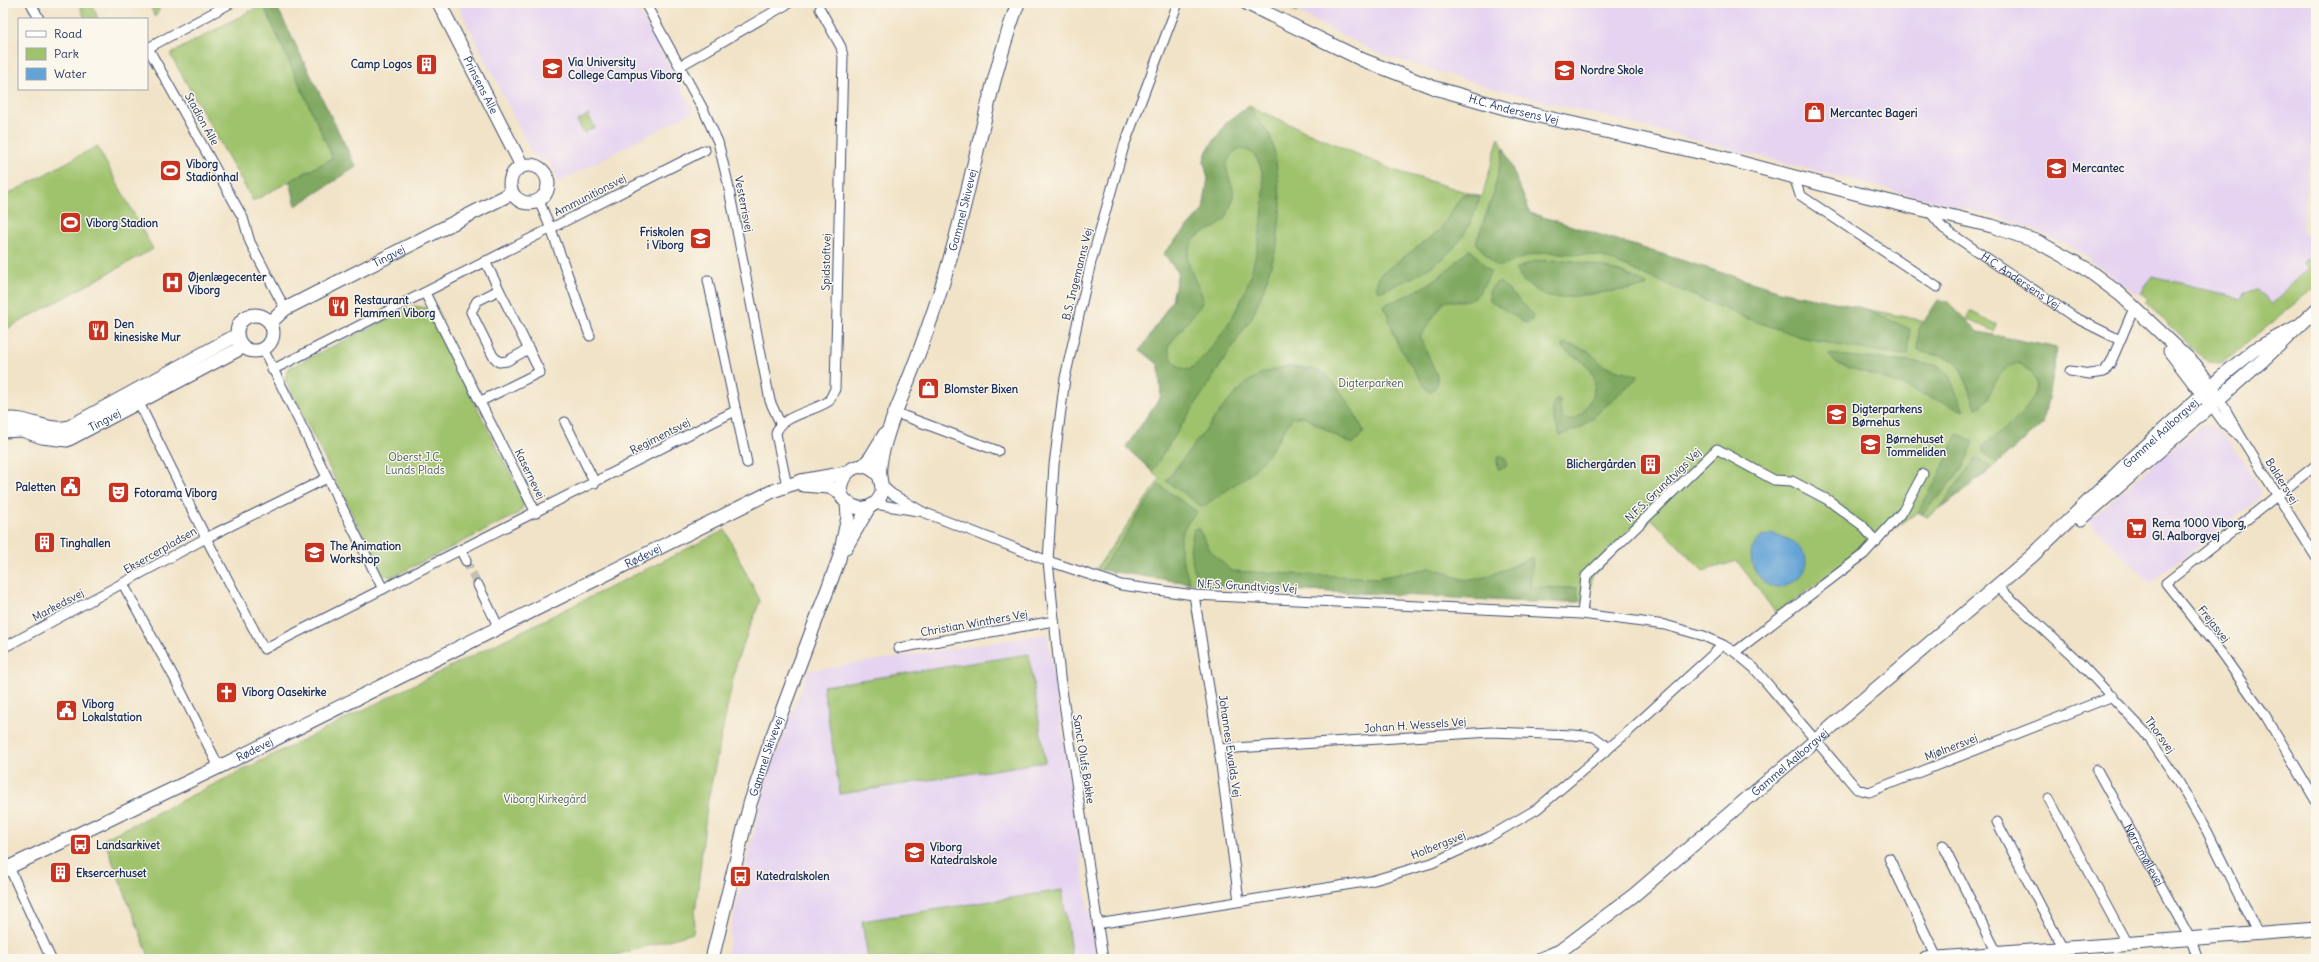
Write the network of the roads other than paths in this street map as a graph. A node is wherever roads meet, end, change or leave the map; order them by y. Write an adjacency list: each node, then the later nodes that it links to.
1 (31, 3): 10 (street)
2 (231, 3): 25 (street, Stadion Alle)
3 (440, 3): 13 (street, Prinsens Alle)
4 (645, 3): 11 (street, Vesterrisvej)
5 (789, 3): 11 (street)
6 (1018, 3): 42 (street, Gammel Skivevej)
7 (1178, 3): 70 (street, B.S. Ingemanns Vej)
8 (1246, 3): 14 (street, H.C. Andersens Vej)
9 (820, 8): 45 (street, Spidstoftvej)
10 (38, 18)
11 (680, 66): 45 (street, Vesterrisvej)
12 (705, 150): 18 (street, Ammunitionsvej)
13 (522, 166): 15 (street); 16 (street)
14 (1794, 177): 17 (street, H.C. Andersens Vej); 21 (street)
15 (512, 193): 16 (street); 25 (street, Tingvej)
16 (539, 202): 18 (street)
17 (1929, 211): 24 (street, H.C. Andersens Vej); 31 (street, H.C. Andersens Vej)
18 (551, 229): 19 (street, Ammunitionsvej); 30 (street)
19 (485, 261): 22 (street); 23 (street, Ammunitionsvej)
20 (708, 280): 41 (street)
21 (1937, 287)
22 (499, 290): 34 (street); 34 (street)
23 (425, 292): 35 (street, Ammunitionsvej); 39 (street, Kasernevej)
24 (2134, 308): 31 (street); 37 (street, H.C. Andersens Vej)
25 (285, 309): 27 (street, Tingvej)
26 (2316, 310): 28 (street, Gammel Aalborgvej)
27 (270, 323): 29 (street); 33 (street)
28 (2300, 324): 37 (street, Gammel Aalborgvej); 40 (street, Gammel Aalborgvej)
29 (237, 335): 32 (street); 38 (street, Tingvej)
30 (590, 336)
31 (2120, 340): 36 (street)
32 (243, 347): 33 (street); 38 (street, Tingvej)
33 (263, 349): 35 (street)
34 (529, 349): 39 (street)
35 (272, 370): 54 (street)
36 (2070, 371)
37 (2207, 389): 40 (street, H.C. Andersens Vej); 66 (street, Gammel Aalborgvej)
38 (136, 397): 43 (street, Tingvej); 47 (street, Tingvej); 63 (street, Eksercerpladsen)
39 (481, 401): 62 (street, Kasernevej)
40 (2215, 401): 58 (street, Baldersvej); 66 (street, Gammel Aalborgvej)
41 (735, 412): 49 (street); 56 (street, Regimentsvej)
42 (896, 413): 46 (street, Gammel Skivevej); 48 (street)
43 (3, 420)
44 (565, 422): 56 (street)
45 (780, 423): 57 (street)
46 (889, 430): 51 (street, Gammel Skivevej); 55 (street, Gammel Skivevej)
47 (3, 431)
48 (998, 451)
49 (747, 463)
50 (2316, 465): 58 (street)
51 (862, 467): 52 (street); 55 (street)
52 (846, 473): 57 (street, Rødevej); 59 (street)
53 (1923, 474): 64 (street)
54 (327, 478): 63 (street); 74 (street)
55 (881, 481): 60 (street); 61 (street, N.F.S. Grundtvigs Vej)
56 (595, 482): 62 (street, Regimentsvej)
57 (787, 486): 59 (street, Rødevej); 78 (street, Rødevej)
58 (2277, 496): 67 (street, Baldersvej); 90 (street, Frejasvej)
59 (844, 497): 60 (street); 68 (street, Gammel Skivevej)
60 (872, 505): 61 (street, N.F.S. Grundtvigs Vej); 68 (street, Gammel Skivevej)
61 (923, 512): 70 (street, N.F.S. Grundtvigs Vej)
62 (536, 513): 65 (street, Kasernevej)
63 (206, 538): 71 (street, Eksercerpladsen); 74 (street, Kasernevej)
64 (1876, 542): 76 (street, N.F.S. Grundtvigs Vej); 82 (street)
65 (461, 551): 69 (street); 74 (street, Kasernevej)
66 (2032, 556): 73 (street, Gammel Aalborgvej)
67 (2316, 558)
68 (839, 559): 106 (street, Gammel Skivevej)
69 (466, 561)
70 (1048, 561): 75 (street, N.F.S. Grundtvigs Vej); 77 (street, Sanct Olufs Bakke)
71 (123, 584): 80 (street, Markedsvej); 87 (street, Eksercerpladsen)
72 (478, 585): 78 (street)
73 (1997, 586): 83 (street, Thorsvej); 84 (street, Gammel Aalborgvej)
74 (383, 589)
75 (1194, 596): 76 (street, N.F.S. Grundtvigs Vej); 86 (street, Johannes Ewalds Vej)
76 (1582, 614): 79 (street, N.F.S. Grundtvigs Vej)
77 (1054, 621): 81 (street, Christian Winthers Vej); 96 (street, Sanct Olufs Bakke)
78 (499, 628): 87 (street, Rødevej)
79 (1724, 645): 82 (street, N.F.S. Grundtvigs Vej); 85 (street, Holbergsvej)
80 (3, 648)
81 (899, 648)
82 (1736, 652): 84 (street, N.F.S. Grundtvigs Vej)
83 (2113, 696): 84 (street, Mjølnersvej); 98 (street, Thorsvej)
84 (1816, 740): 102 (street, Gammel Aalborgvej)
85 (1609, 748): 86 (street, Johan H. Wessels Vej); 95 (street, Holbergsvej)
86 (1219, 749): 95 (street, Johannes Ewalds Vej)
87 (219, 767): 94 (street, Rødevej)
88 (2097, 770): 99 (street, Nørremøllevej)
89 (2049, 799): 100 (street)
90 (2316, 801)
91 (1997, 822): 101 (street)
92 (1943, 845): 103 (street)
93 (1888, 858): 109 (street)
94 (6, 869): 105 (street, Rødevej)
95 (1239, 901): 96 (street, Holbergsvej)
96 (1097, 924): 107 (street, Sanct Olufs Bakke)
97 (2316, 929): 98 (street)
98 (2258, 934): 99 (street)
99 (2191, 940): 100 (street); 110 (street, Nørremøllevej)
100 (2127, 944): 101 (street)
101 (2063, 948): 104 (street)
102 (1562, 955): 108 (street, Gammel Aalborgvej)
103 (1998, 955): 104 (street); 109 (street)
104 (2013, 956)
105 (51, 959)
106 (712, 959)
107 (1103, 959)
108 (1541, 959)
109 (1932, 959)
110 (2198, 959)

